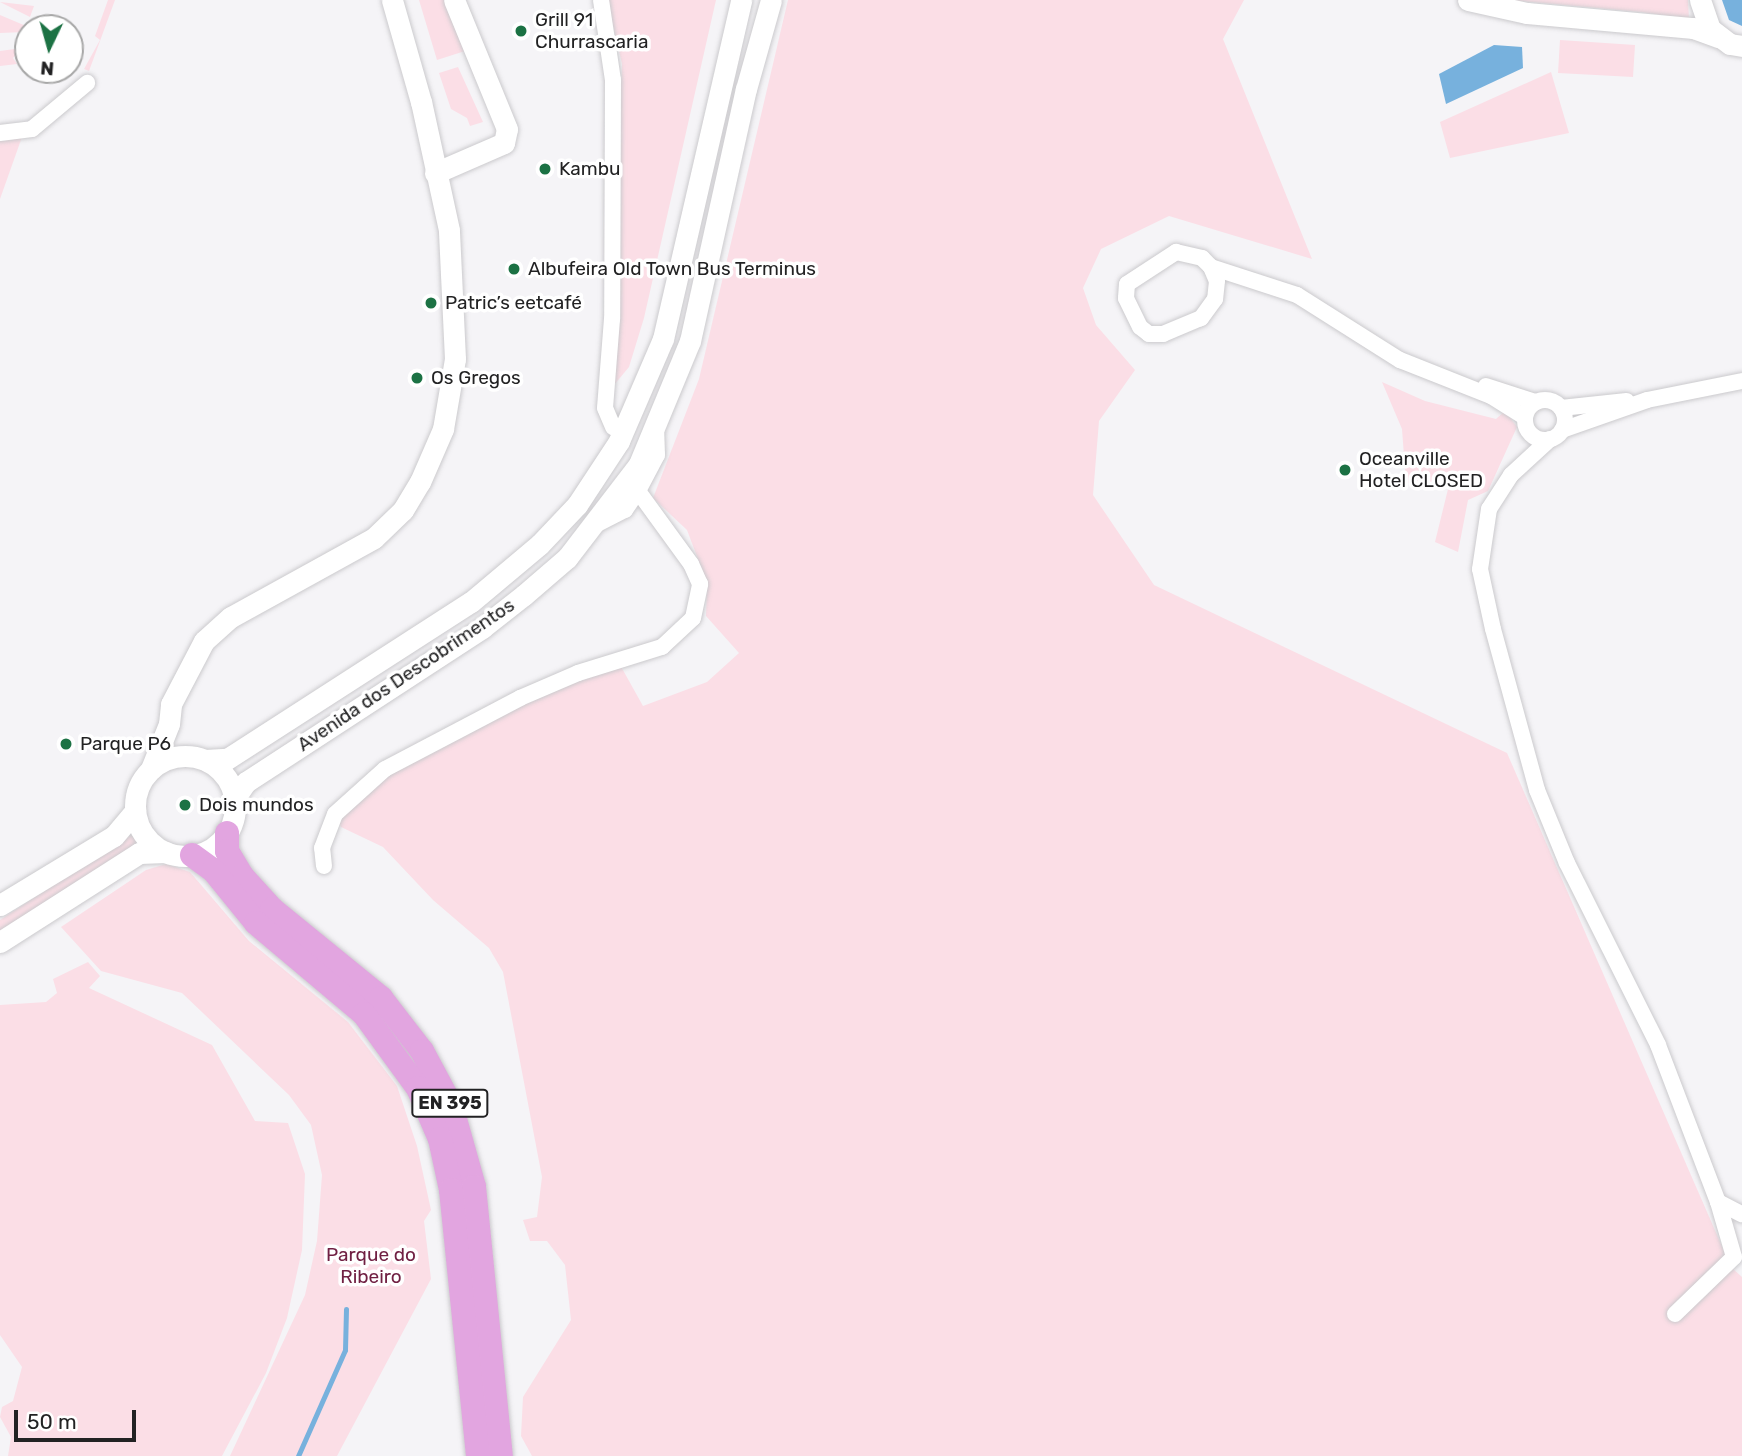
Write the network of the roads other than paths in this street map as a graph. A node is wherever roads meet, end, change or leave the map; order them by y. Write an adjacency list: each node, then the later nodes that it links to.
1 (392, 0): 12 (main road)
2 (454, 0): 12 (main road)
3 (601, 0): 22 (street)
4 (741, 0): 30 (main road, Avenida dos Descobrimentos)
5 (771, 0): 23 (main road, Avenida dos Descobrimentos)
6 (1468, 0): 8 (main road)
7 (1700, 0): 8 (main road)
8 (1730, 42): 9 (main road)
9 (1742, 65)
10 (87, 83): 11 (street)
11 (0, 133)
12 (435, 173): 28 (main road)
13 (1211, 268): 14 (street); 15 (street); 15 (street)
14 (1248, 282): 15 (street); 16 (street)
15 (1215, 299)
16 (1400, 360): 19 (street); 21 (street)
17 (1742, 381): 18 (street)
18 (1647, 400): 20 (street); 24 (street)
19 (1535, 402): 20 (street); 21 (street)
20 (1561, 408): 24 (street)
21 (1525, 421): 24 (street); 25 (street)
22 (613, 427)
23 (656, 429): 26 (street); 27 (main road, Avenida dos Descobrimentos)
24 (1556, 435): 25 (street)
25 (1511, 475): 40 (street)
26 (638, 491): 27 (street); 37 (street)
27 (593, 526): 32 (main road, Avenida dos Descobrimentos)
28 (169, 724): 29 (main road); 31 (main road)
29 (183, 756): 30 (main road); 31 (main road)
30 (205, 760): 32 (main road)
31 (150, 769): 33 (main road)
32 (234, 799): 34 (main road)
33 (135, 811): 35 (main road); 38 (main road)
34 (227, 833): 36 (main road); 45 (main road, EN 395)
35 (166, 852): 36 (main road); 39 (main road)
36 (192, 855): 44 (main road, EN 395)
37 (324, 866)
38 (0, 905)
39 (0, 942)
40 (1718, 1202): 41 (street); 42 (street)
41 (1742, 1214)
42 (1738, 1252): 43 (street)
43 (1675, 1314)
44 (478, 1456)
45 (501, 1456)

